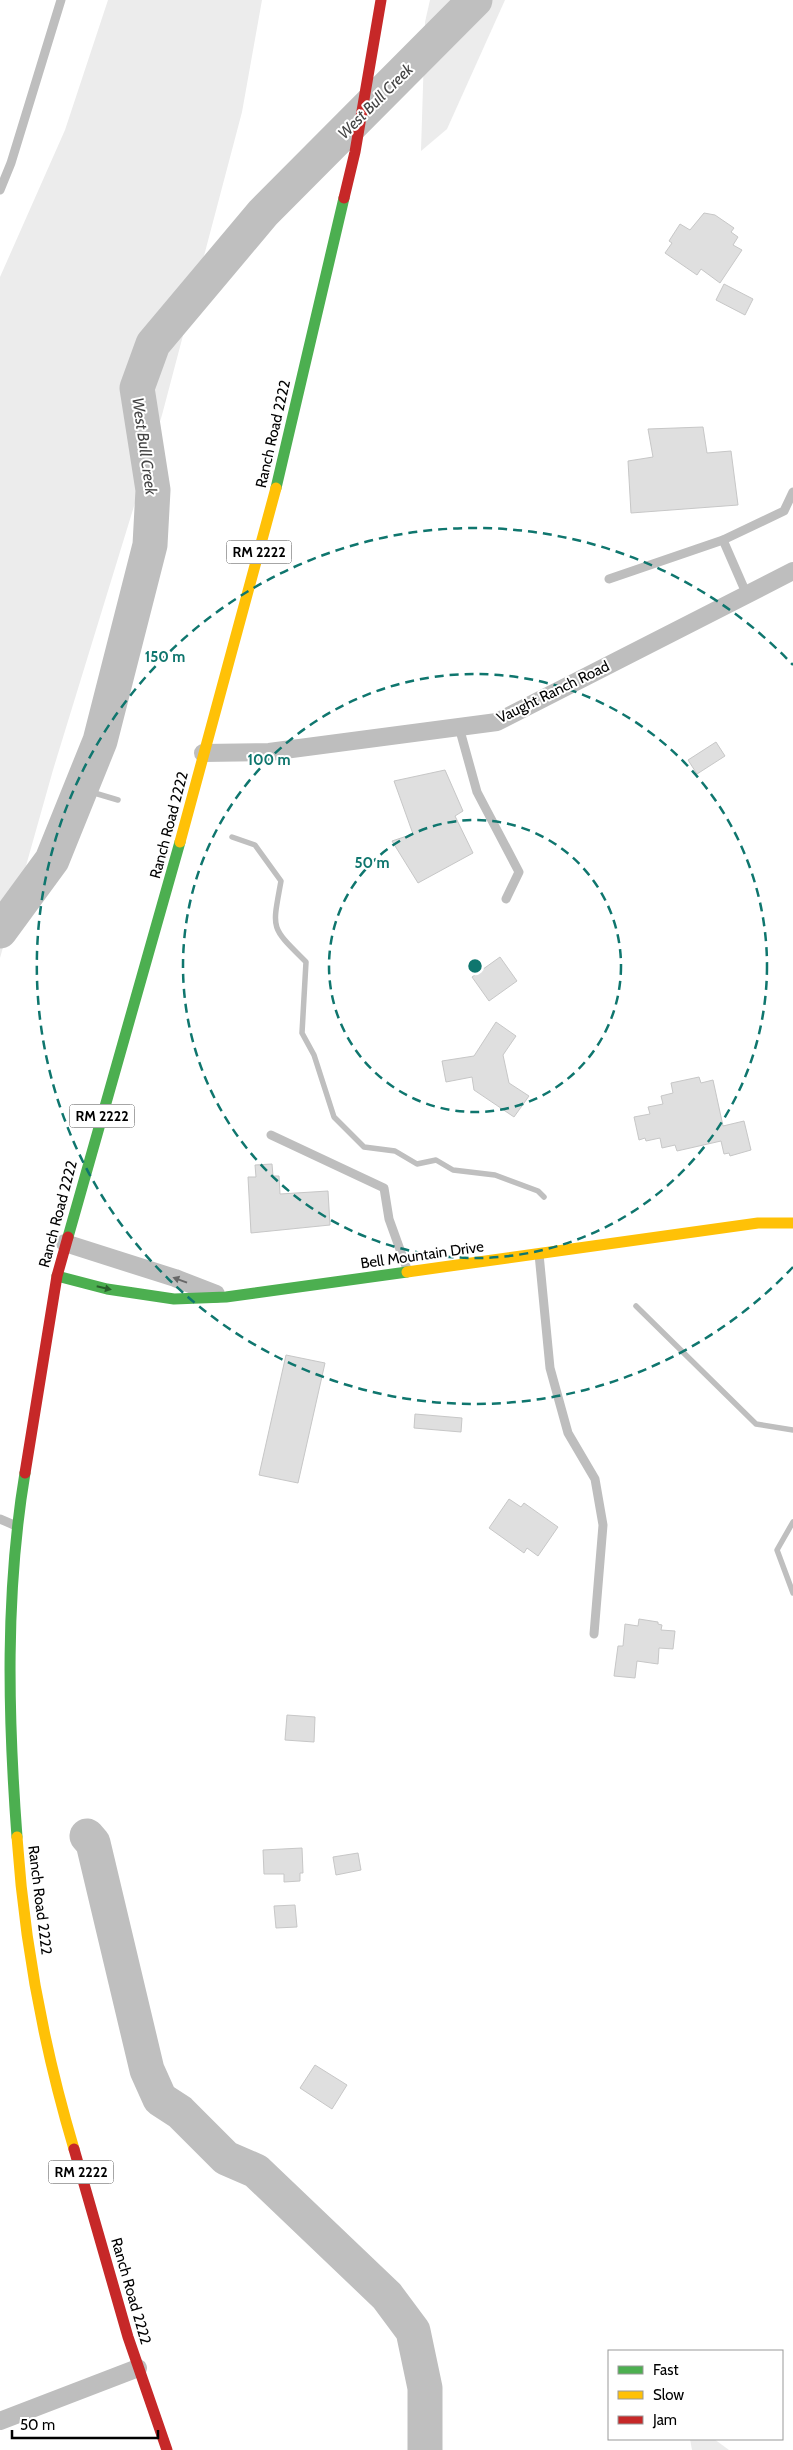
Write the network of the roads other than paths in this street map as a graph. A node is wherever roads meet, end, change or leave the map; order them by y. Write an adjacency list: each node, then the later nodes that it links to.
1 (61, 0): 3 (lane)
2 (381, 0): 10 (main road, Ranch Road 2222 / RM 2222)
3 (0, 190)
4 (793, 492): 5 (lane)
5 (723, 540): 7 (lane); 8 (lane)
6 (793, 571): 8 (street, Vaught Ranch Road)
7 (609, 580)
8 (747, 595): 9 (street, Vaught Ranch Road)
9 (458, 727): 10 (street, Vaught Ranch Road); 11 (lane)
10 (203, 753): 14 (main road, Ranch Road 2222 / RM 2222)
11 (506, 898)
12 (271, 1135): 16 (lane)
13 (793, 1223): 15 (main road, Bell Mountain Drive)
14 (65, 1243): 17 (main road, Ranch Road 2222 / RM 2222); 18 (street, one-way to 14)
15 (538, 1254): 16 (main road, Bell Mountain Drive); 21 (lane)
16 (408, 1272): 18 (main road, Bell Mountain Drive)
17 (57, 1276): 18 (main road, Bell Mountain Drive, one-way to 18); 20 (main road, Ranch Road 2222 / RM 2222)
18 (226, 1297)
19 (0, 1519): 20 (lane)
20 (16, 1526): 22 (main road, Ranch Road 2222 / RM 2222)
21 (594, 1634)
22 (138, 2368): 23 (street); 24 (main road, Ranch Road 2222 / RM 2222)
23 (0, 2421)
24 (167, 2450)

